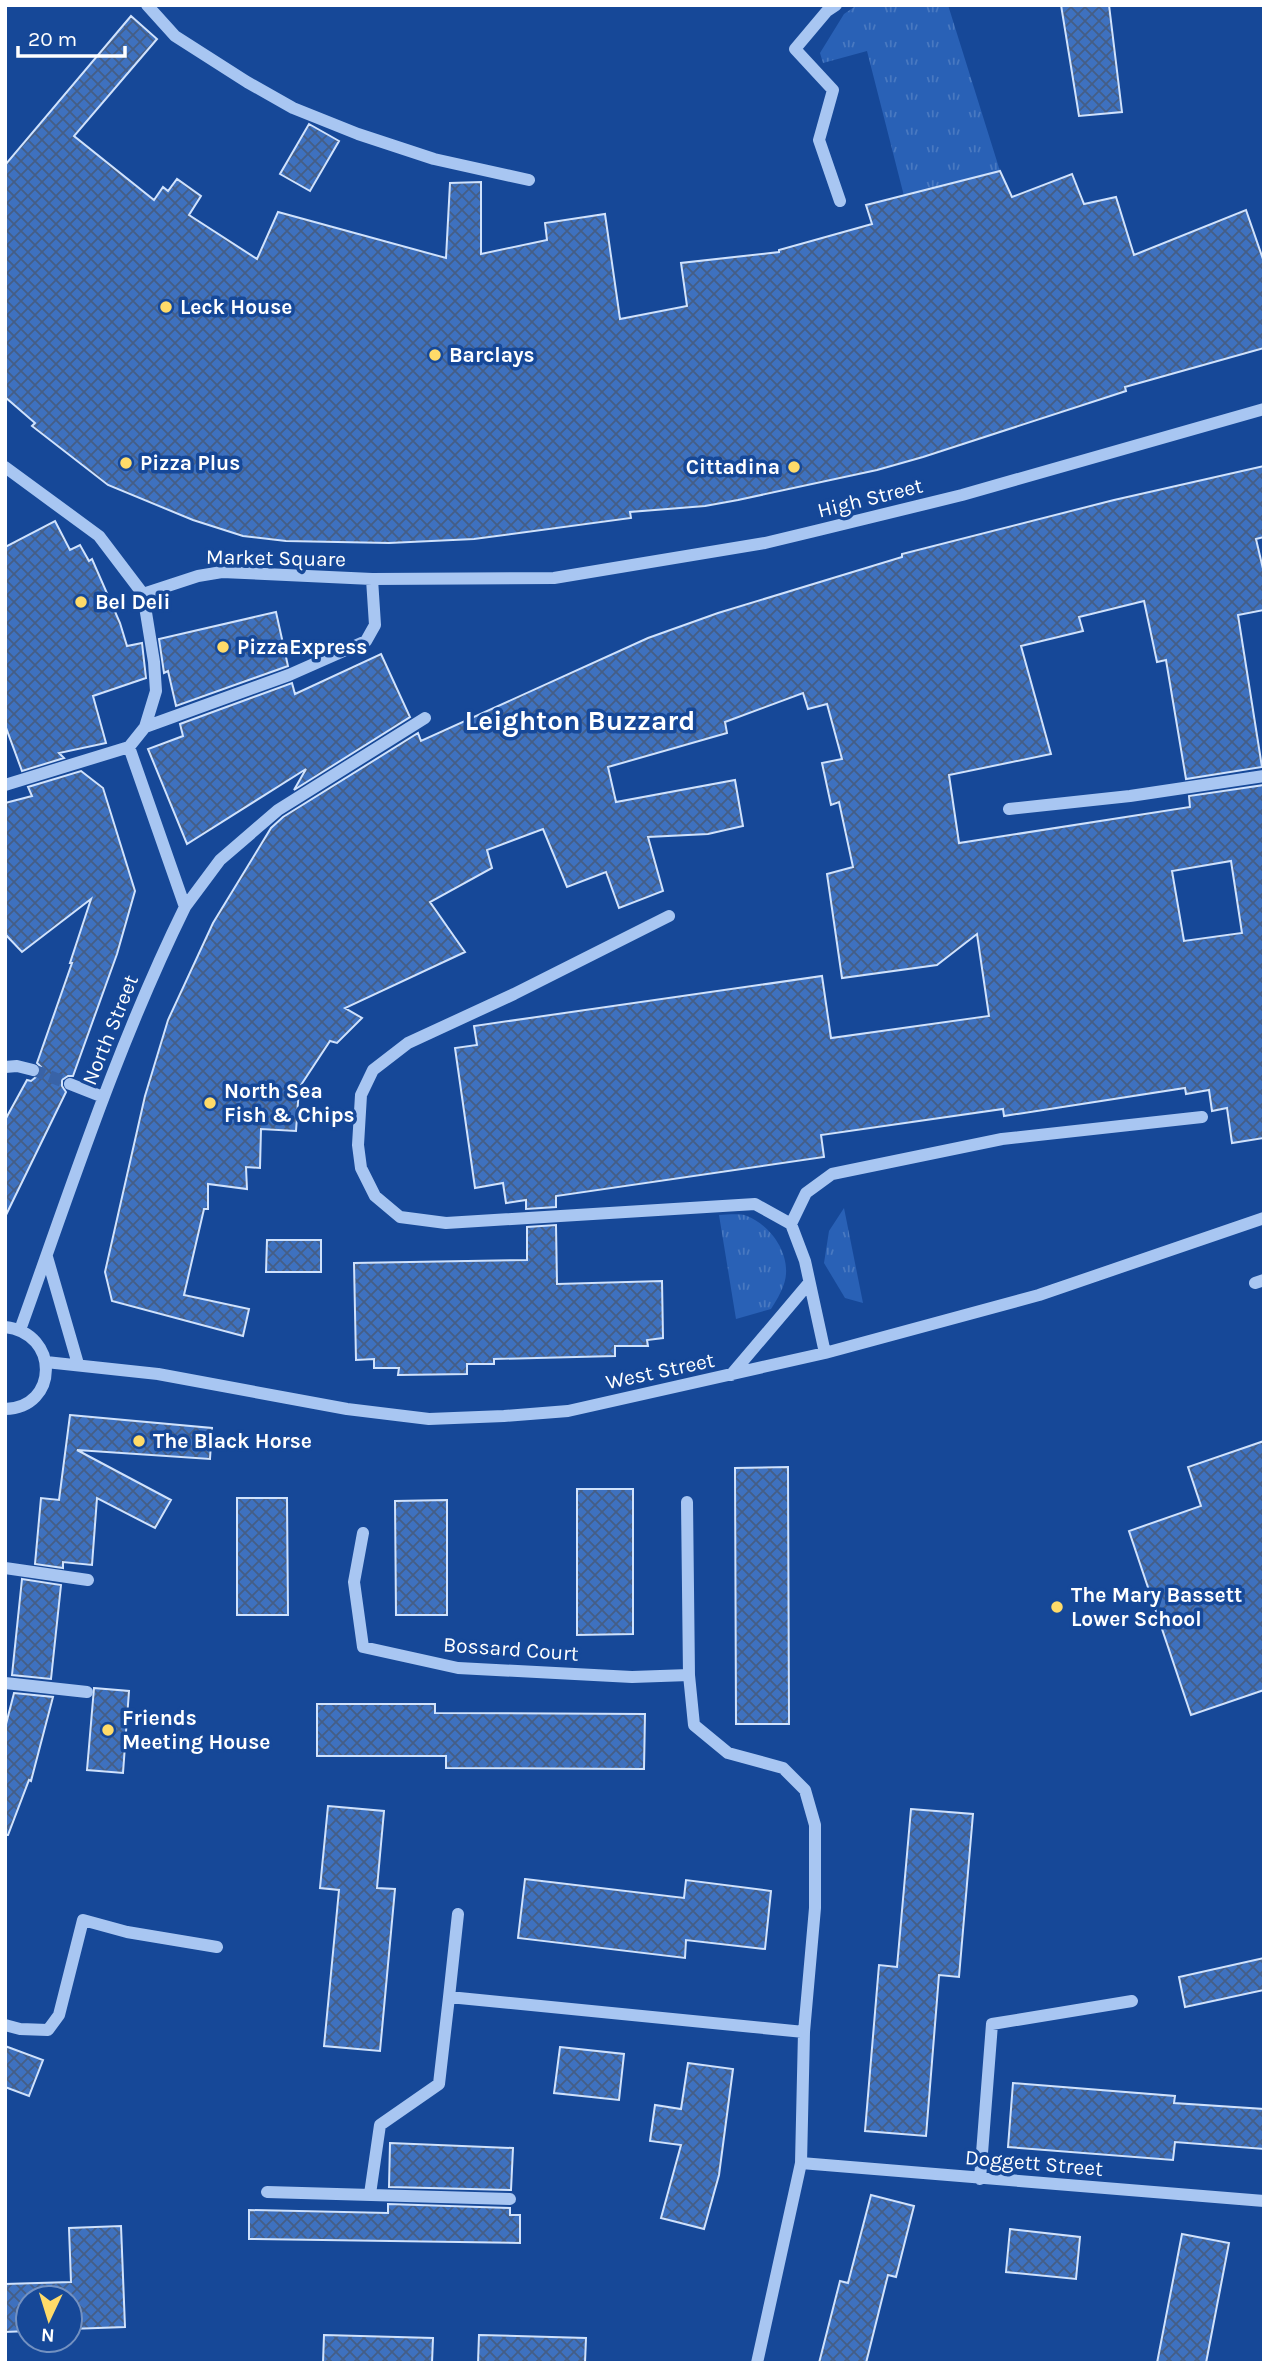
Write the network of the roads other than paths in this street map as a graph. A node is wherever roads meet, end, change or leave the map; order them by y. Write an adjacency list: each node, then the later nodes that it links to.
1 (147, 5): 3 (street)
2 (836, 5): 4 (street)
3 (529, 180)
4 (840, 201)
5 (1264, 409): 8 (street, High Street)
6 (5, 467): 9 (street)
7 (372, 579): 8 (street, Market Square); 9 (street, Market Square); 11 (street, Market Square)
8 (477, 580)
9 (143, 594): 11 (street)
10 (425, 718): 16 (street)
11 (145, 727): 12 (street)
12 (129, 747): 14 (street); 16 (street)
13 (1264, 776): 15 (street)
14 (5, 785)
15 (1009, 809)
16 (185, 907): 21 (street, North Street)
17 (669, 916): 24 (street)
18 (5, 1067): 19 (street)
19 (33, 1070)
20 (70, 1084): 21 (street)
21 (103, 1097): 25 (street, North Street)
22 (1202, 1117): 24 (street)
23 (1264, 1218): 29 (street, West Street)
24 (791, 1224): 26 (street)
25 (47, 1257): 28 (street, North Street); 31 (street)
26 (809, 1283): 29 (street); 32 (street)
27 (5, 1327): 28 (street)
28 (20, 1330): 30 (street)
29 (825, 1353): 32 (street, West Street)
30 (46, 1362): 31 (street, West Street); 33 (street)
31 (78, 1364): 32 (street, West Street)
32 (730, 1375)
33 (5, 1409)
34 (687, 1502): 38 (street)
35 (363, 1533): 38 (street, Bossard Court)
36 (5, 1568): 37 (street)
37 (88, 1580)
38 (689, 1675): 46 (street)
39 (5, 1683): 40 (street)
40 (87, 1692)
41 (458, 1914): 43 (street)
42 (217, 1947): 45 (street)
43 (449, 1997): 46 (street); 50 (street)
44 (1132, 2001): 48 (street)
45 (5, 2025)
46 (804, 2032): 47 (street)
47 (801, 2163): 48 (street, Doggett Street); 53 (street)
48 (980, 2179): 52 (street, Doggett Street)
49 (267, 2192): 50 (street)
50 (370, 2193): 51 (street)
51 (510, 2199)
52 (1264, 2201)
53 (757, 2363)

